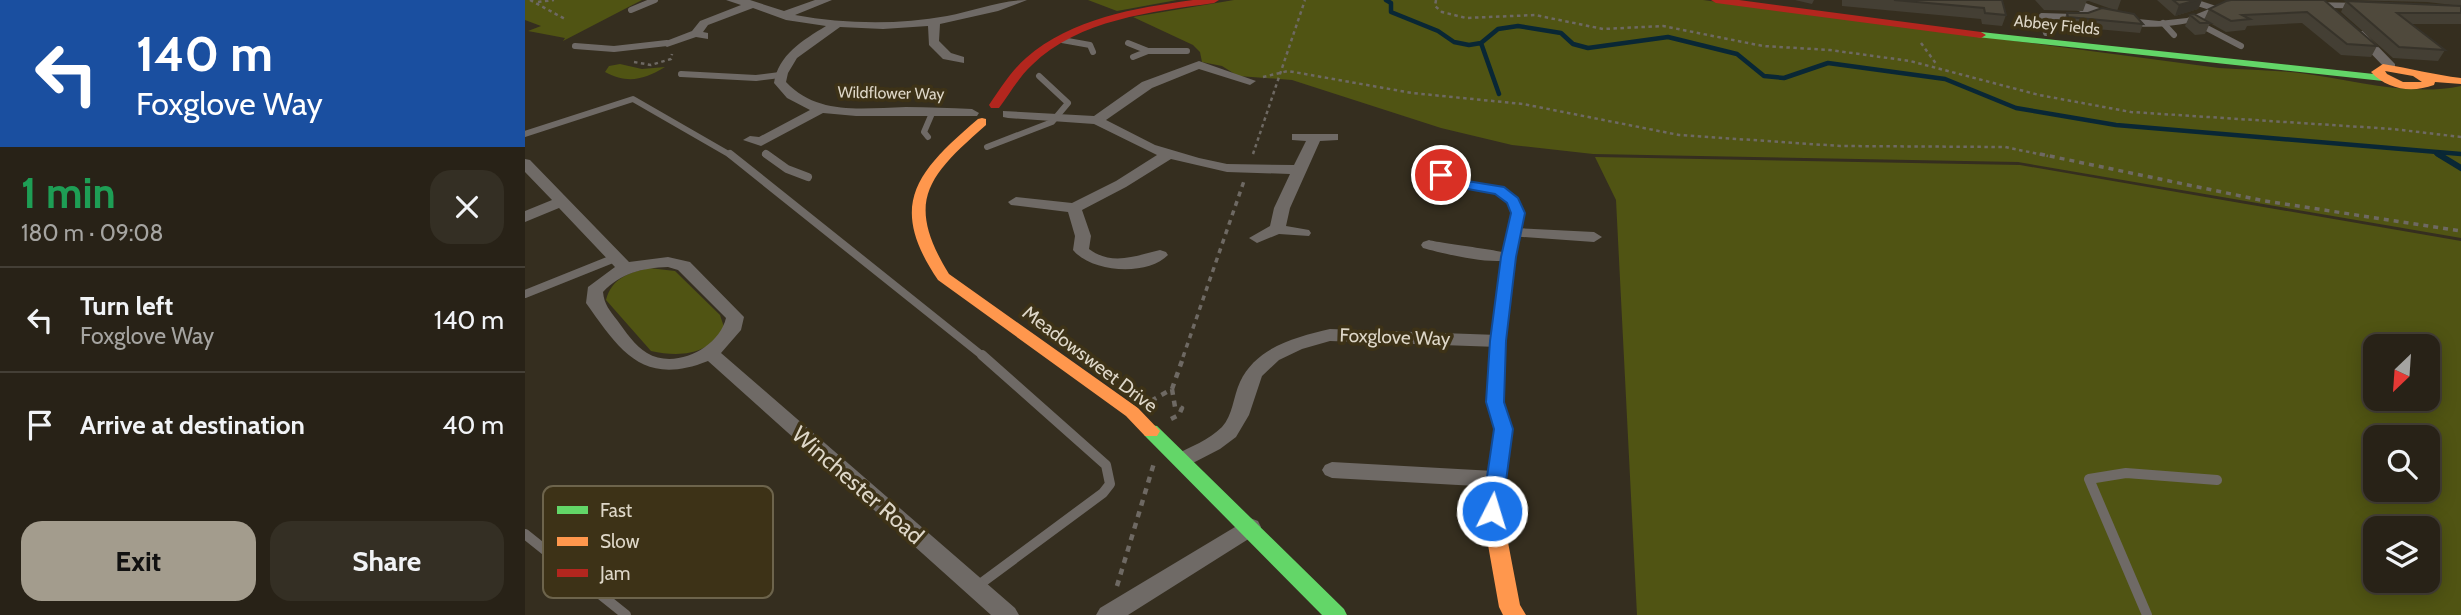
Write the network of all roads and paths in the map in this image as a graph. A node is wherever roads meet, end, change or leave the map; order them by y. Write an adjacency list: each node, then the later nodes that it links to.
1 (530, 0): 13 (path)
2 (554, 0): 13 (path)
3 (655, 0): 20 (lane)
4 (732, 0): 15 (street)
5 (825, 0): 22 (street)
6 (1021, 0): 25 (street)
7 (1215, 0): 31 (street)
8 (1305, 0): 44 (path)
9 (1436, 0): 42 (path)
10 (2069, 0): 21 (street)
11 (2188, 0): 19 (lane)
12 (1724, 1): 28 (street, Abbey Fields)
13 (536, 3): 23 (path)
14 (2246, 3): 19 (street)
15 (753, 4): 22 (street); 32 (street)
16 (2297, 5): 17 (street)
17 (2322, 5): 18 (street); 43 (street)
18 (2374, 6)
19 (2213, 8): 24 (street)
20 (631, 10)
21 (2096, 12): 27 (street); 29 (lane)
22 (784, 15): 26 (street)
23 (565, 19)
24 (2191, 20): 27 (street); 35 (lane)
25 (934, 22): 26 (street); 40 (street)
26 (839, 23): 46 (street)
27 (2163, 23): 30 (lane)
28 (1915, 27): 42 (path); 43 (street, Abbey Fields)
29 (2046, 33)
30 (2174, 35)
31 (1062, 40): 36 (lane); 51 (street)
32 (667, 43): 34 (lane)
33 (1128, 43): 37 (lane)
34 (575, 46)
35 (2241, 46)
36 (1093, 51)
37 (1148, 51): 38 (lane); 39 (lane)
38 (1187, 51): 41 (street)
39 (1133, 57)
40 (932, 61)
41 (1199, 65): 49 (street); 55 (street)
42 (1938, 66): 59 (path)
43 (2387, 72): 48 (street, Abbey Fields)
44 (1280, 73): 66 (path); 77 (path)
45 (681, 74): 46 (lane)
46 (780, 75): 50 (street, Wildflower Way)
47 (1039, 76): 53 (lane)
48 (2461, 80)
49 (1250, 81)
50 (823, 108): 52 (street, Wildflower Way); 62 (street)
51 (1002, 109): 53 (street); 54 (street)
52 (933, 111): 54 (street, Wildflower Way); 57 (lane)
53 (1059, 116): 55 (street); 63 (lane)
54 (977, 117): 91 (street, Meadowsweet Drive)
55 (1097, 120): 64 (street)
56 (525, 134): 99 (lane)
57 (928, 137)
58 (1333, 137): 61 (street)
59 (2461, 137)
60 (1297, 138): 61 (street)
61 (1314, 139): 67 (street)
62 (759, 145): 69 (lane)
63 (987, 147)
64 (1168, 154): 67 (street); 74 (street)
65 (525, 163): 72 (street)
66 (1250, 164)
67 (1300, 170): 76 (street)
68 (1247, 173): 89 (path)
69 (808, 177)
70 (1446, 179): 71 (street); 79 (street)
71 (1438, 195)
72 (561, 202): 75 (street); 85 (street)
73 (1016, 202): 74 (street)
74 (1074, 208): 83 (street)
75 (525, 217)
76 (1277, 229): 78 (street); 81 (street)
77 (2461, 231)
78 (1303, 233)
79 (1515, 233): 80 (street); 84 (street)
80 (1594, 237)
81 (1257, 238)
82 (1429, 245): 84 (street)
83 (1160, 254)
84 (1508, 257): 87 (street)
85 (619, 263): 86 (lane); 88 (street); 88 (street)
86 (525, 294)
87 (1498, 341): 92 (street, Foxglove Way); 94 (street)
88 (711, 354): 99 (street, Winchester Road)
89 (1173, 388): 90 (path); 91 (path)
90 (1145, 405)
91 (1150, 430): 92 (street, Meadowsweet Drive)
92 (1174, 464): 96 (street, Meadowsweet Drive); 101 (path)
93 (1332, 470): 94 (street)
94 (1494, 479): 105 (street)
95 (2217, 480): 106 (lane)
96 (1250, 527): 101 (street); 104 (street, Meadowsweet Drive)
97 (525, 534): 98 (lane)
98 (543, 548)
99 (975, 588): 103 (street, Winchester Road)
100 (605, 598): 102 (lane)
101 (1114, 611)
102 (626, 615)
103 (1007, 615)
104 (1336, 615)
105 (1515, 615)
106 (2147, 615)

